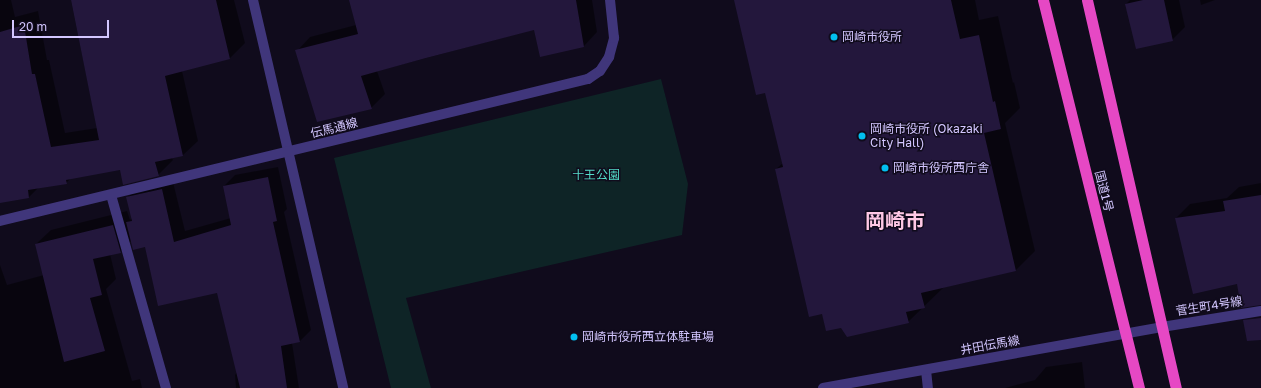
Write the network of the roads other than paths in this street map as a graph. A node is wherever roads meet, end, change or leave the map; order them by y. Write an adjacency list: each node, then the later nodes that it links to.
1 (253, 0): 5 (street)
2 (610, 0): 5 (street, 伝馬通線)
3 (1043, 0): 10 (highway, 国道1号)
4 (1088, 0): 9 (highway)
5 (288, 152): 6 (street, 伝馬通線); 13 (street)
6 (111, 195): 7 (street, 伝馬通線); 12 (street)
7 (0, 221)
8 (1261, 311): 9 (street, 菅生町4号線)
9 (1162, 327): 10 (street, 井田伝馬線); 17 (highway)
10 (1127, 334): 11 (street, 井田伝馬線); 16 (highway, 国道1号)
11 (926, 370): 14 (street, 井田伝馬線); 15 (street)
12 (166, 388)
13 (343, 388)
14 (822, 388)
15 (928, 388)
16 (1139, 388)
17 (1176, 388)

